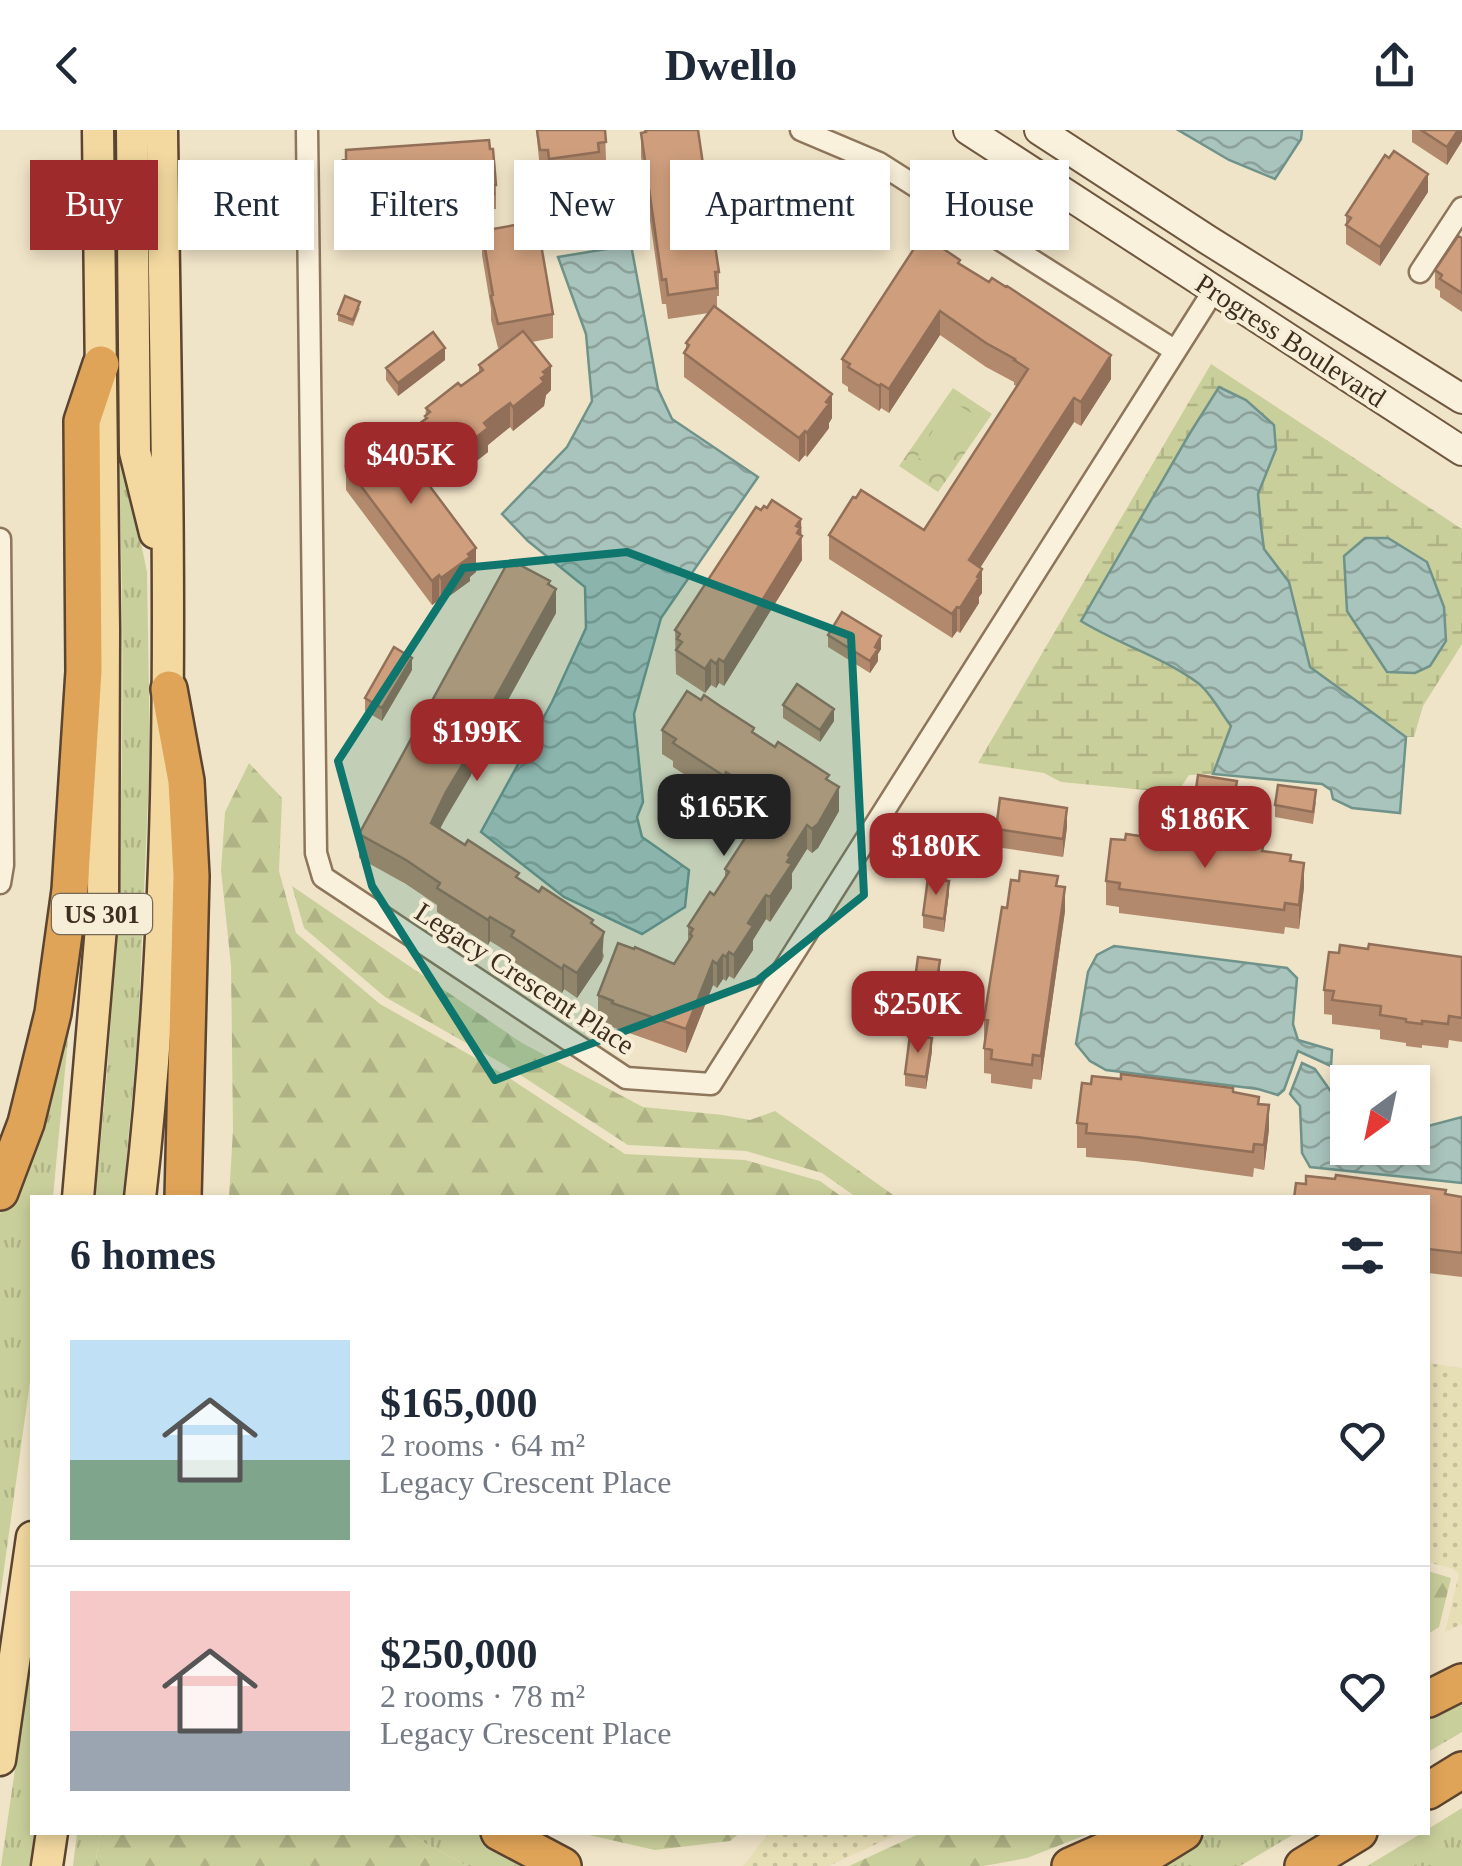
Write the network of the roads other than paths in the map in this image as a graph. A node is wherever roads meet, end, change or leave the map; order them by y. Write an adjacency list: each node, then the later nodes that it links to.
1 (98, 130): 15 (main road, US 301)
2 (132, 130): 20 (main road)
3 (162, 130): 10 (main road, US 301)
4 (182, 130): 10 (main road)
5 (307, 130): 14 (street, Legacy Crescent Place)
6 (801, 130): 14 (street)
7 (968, 130): 13 (main road, Progress Boulevard)
8 (1039, 130): 11 (main road, Progress Boulevard)
9 (1460, 215): 12 (street)
10 (163, 238): 20 (main road, US 301)
11 (1208, 240): 13 (main road); 16 (main road, Progress Boulevard)
12 (1420, 272)
13 (1214, 290): 14 (street, Legacy Crescent Place); 17 (main road, Progress Boulevard)
14 (1174, 350)
15 (101, 364): 23 (highway); 24 (main road, US 301)
16 (1462, 399)
17 (1462, 452)
18 (0, 539): 19 (street)
19 (0, 581): 22 (street)
20 (168, 585): 21 (main road, US 301)
21 (170, 689): 25 (main road, US 301); 26 (highway)
22 (0, 883)
23 (0, 1192)
24 (78, 1195)
25 (140, 1195)
26 (183, 1195)
27 (30, 1551): 30 (main road)
28 (1462, 1682): 29 (highway)
29 (1430, 1698)
30 (0, 1760)
31 (1462, 1770): 32 (highway)
32 (1430, 1790)
33 (52, 1835): 38 (main road)
34 (505, 1835): 39 (highway)
35 (1141, 1835): 40 (highway)
36 (1179, 1835): 41 (highway)
37 (1354, 1835): 42 (highway)
38 (48, 1866)
39 (563, 1866)
40 (1070, 1866)
41 (1129, 1866)
42 (1303, 1866)

